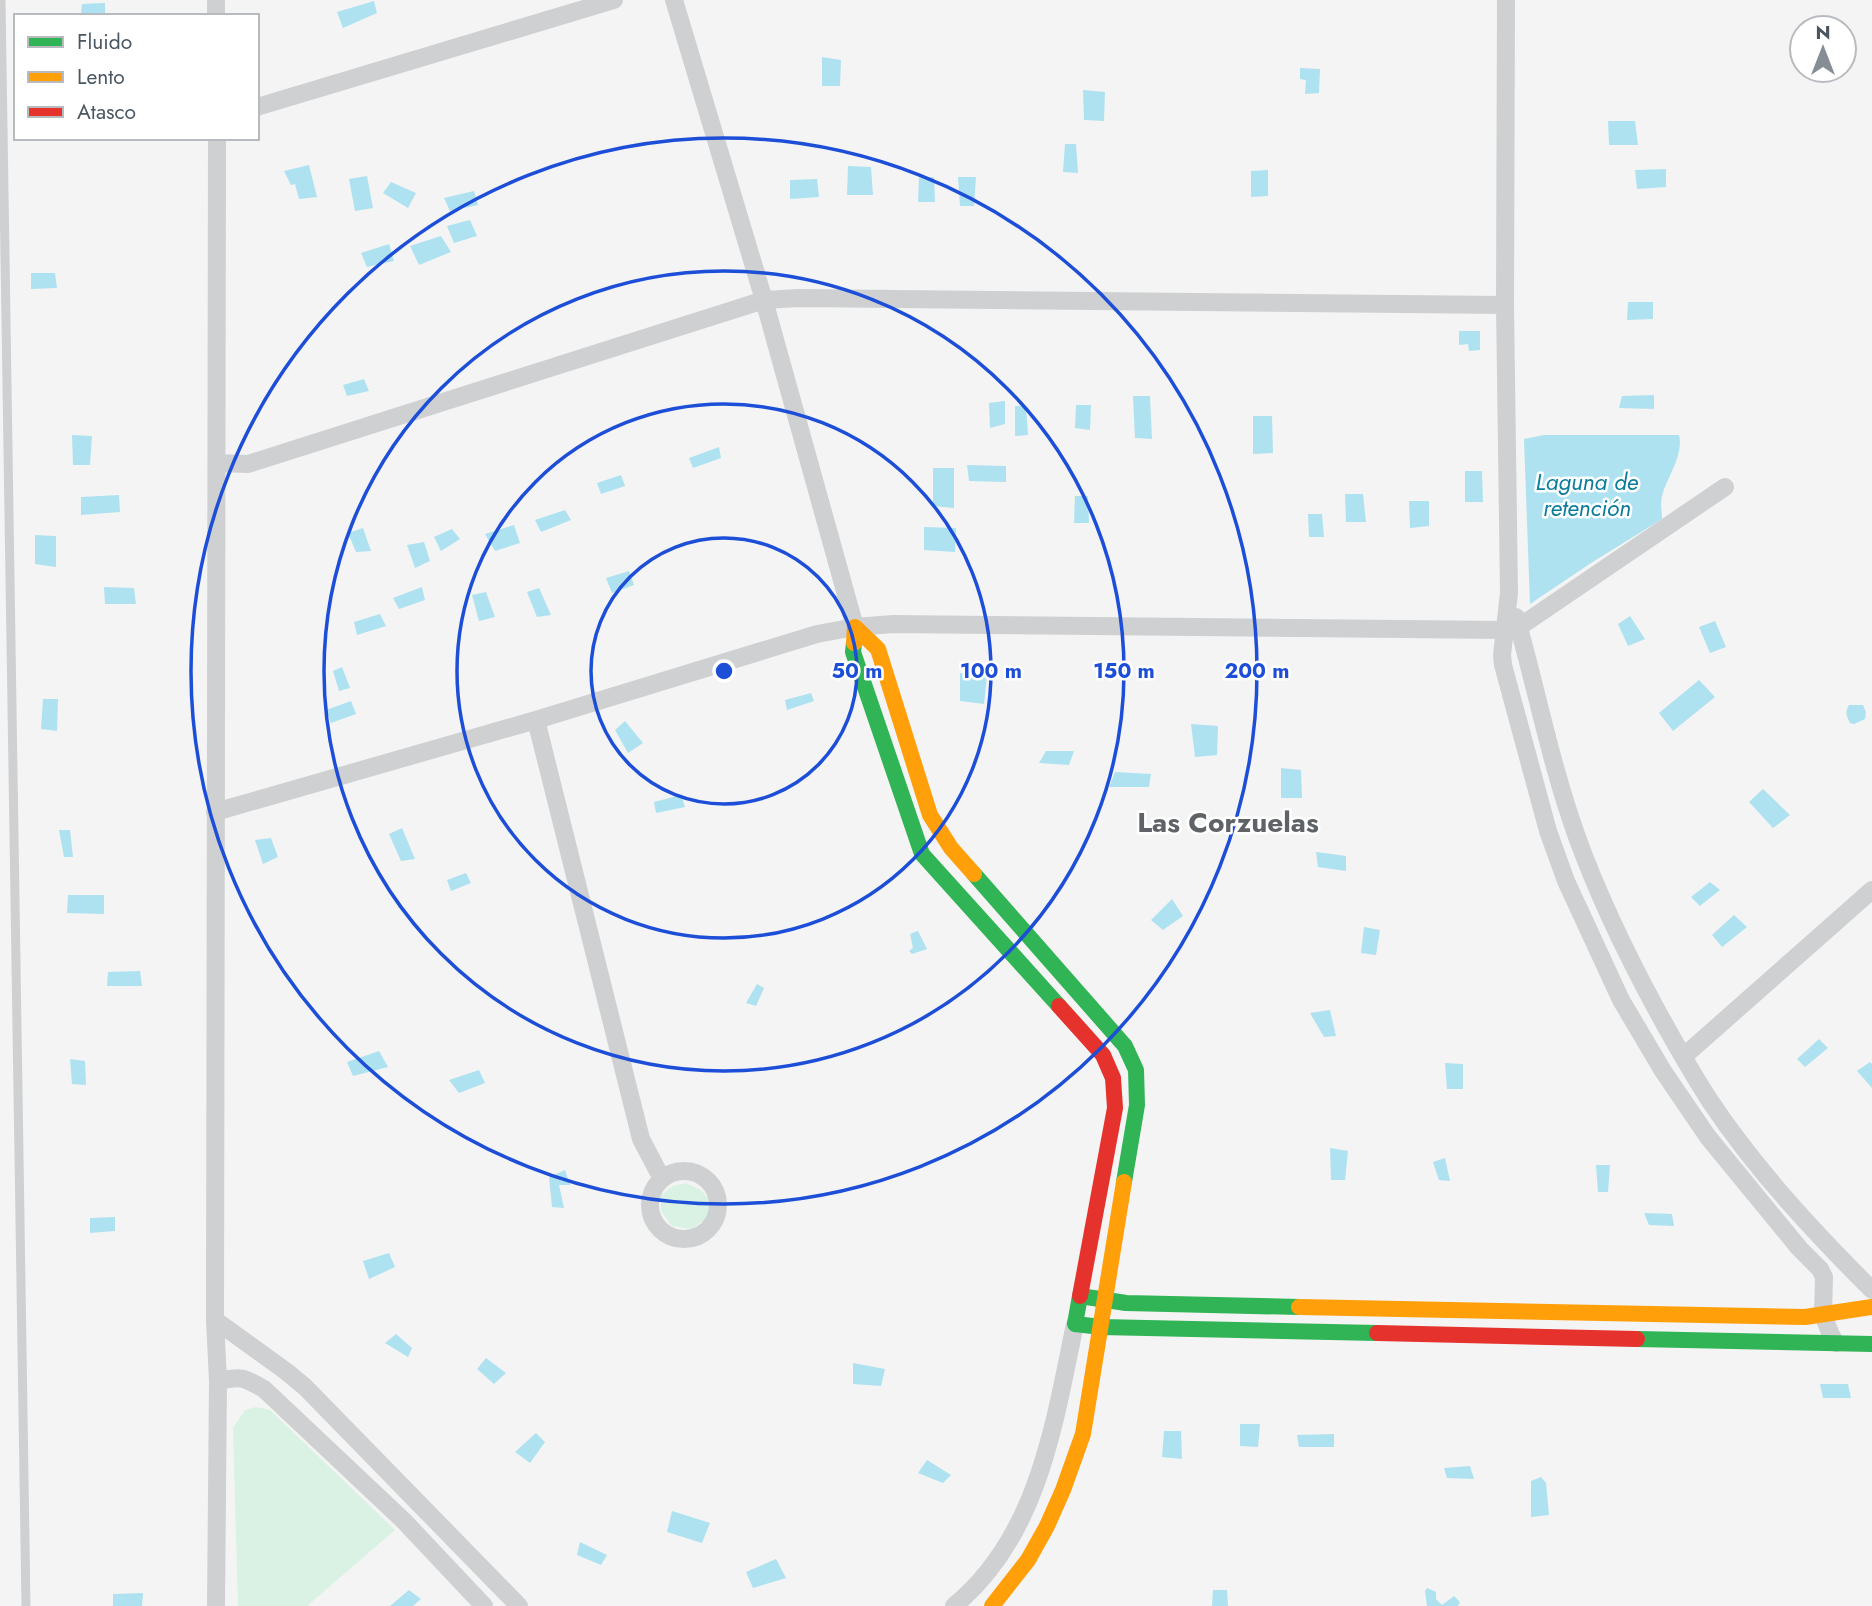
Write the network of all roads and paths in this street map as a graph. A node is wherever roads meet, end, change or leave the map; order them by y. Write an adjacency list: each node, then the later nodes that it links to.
1 (1, 0): 29 (lane)
2 (614, 0): 5 (street)
3 (674, 0): 7 (street)
4 (1506, 0): 8 (street)
5 (259, 106)
6 (217, 140): 9 (street)
7 (764, 300): 8 (street); 9 (street); 11 (street)
8 (1505, 305): 12 (street)
9 (217, 463): 14 (street)
10 (1725, 487): 12 (street)
11 (855, 627): 12 (street); 13 (street); 19 (street); 20 (street)
12 (1513, 628): 16 (street); 22 (street)
13 (536, 720): 14 (street); 17 (street)
14 (215, 812): 23 (street)
15 (1872, 890): 16 (street)
16 (1683, 1057): 18 (street)
17 (662, 1179)
18 (1872, 1290)
19 (1080, 1296): 20 (street); 24 (street)
20 (1106, 1300): 22 (street); 25 (street)
21 (1872, 1307): 22 (street)
22 (1823, 1315): 26 (street)
23 (215, 1320): 28 (street); 32 (street)
24 (1075, 1324): 25 (street); 33 (street)
25 (1101, 1326): 26 (street); 34 (street)
26 (1836, 1343): 27 (street)
27 (1872, 1344)
28 (218, 1381): 30 (street); 31 (street)
29 (26, 1606)
30 (216, 1606)
31 (484, 1606)
32 (519, 1606)
33 (954, 1606)
34 (992, 1606)

